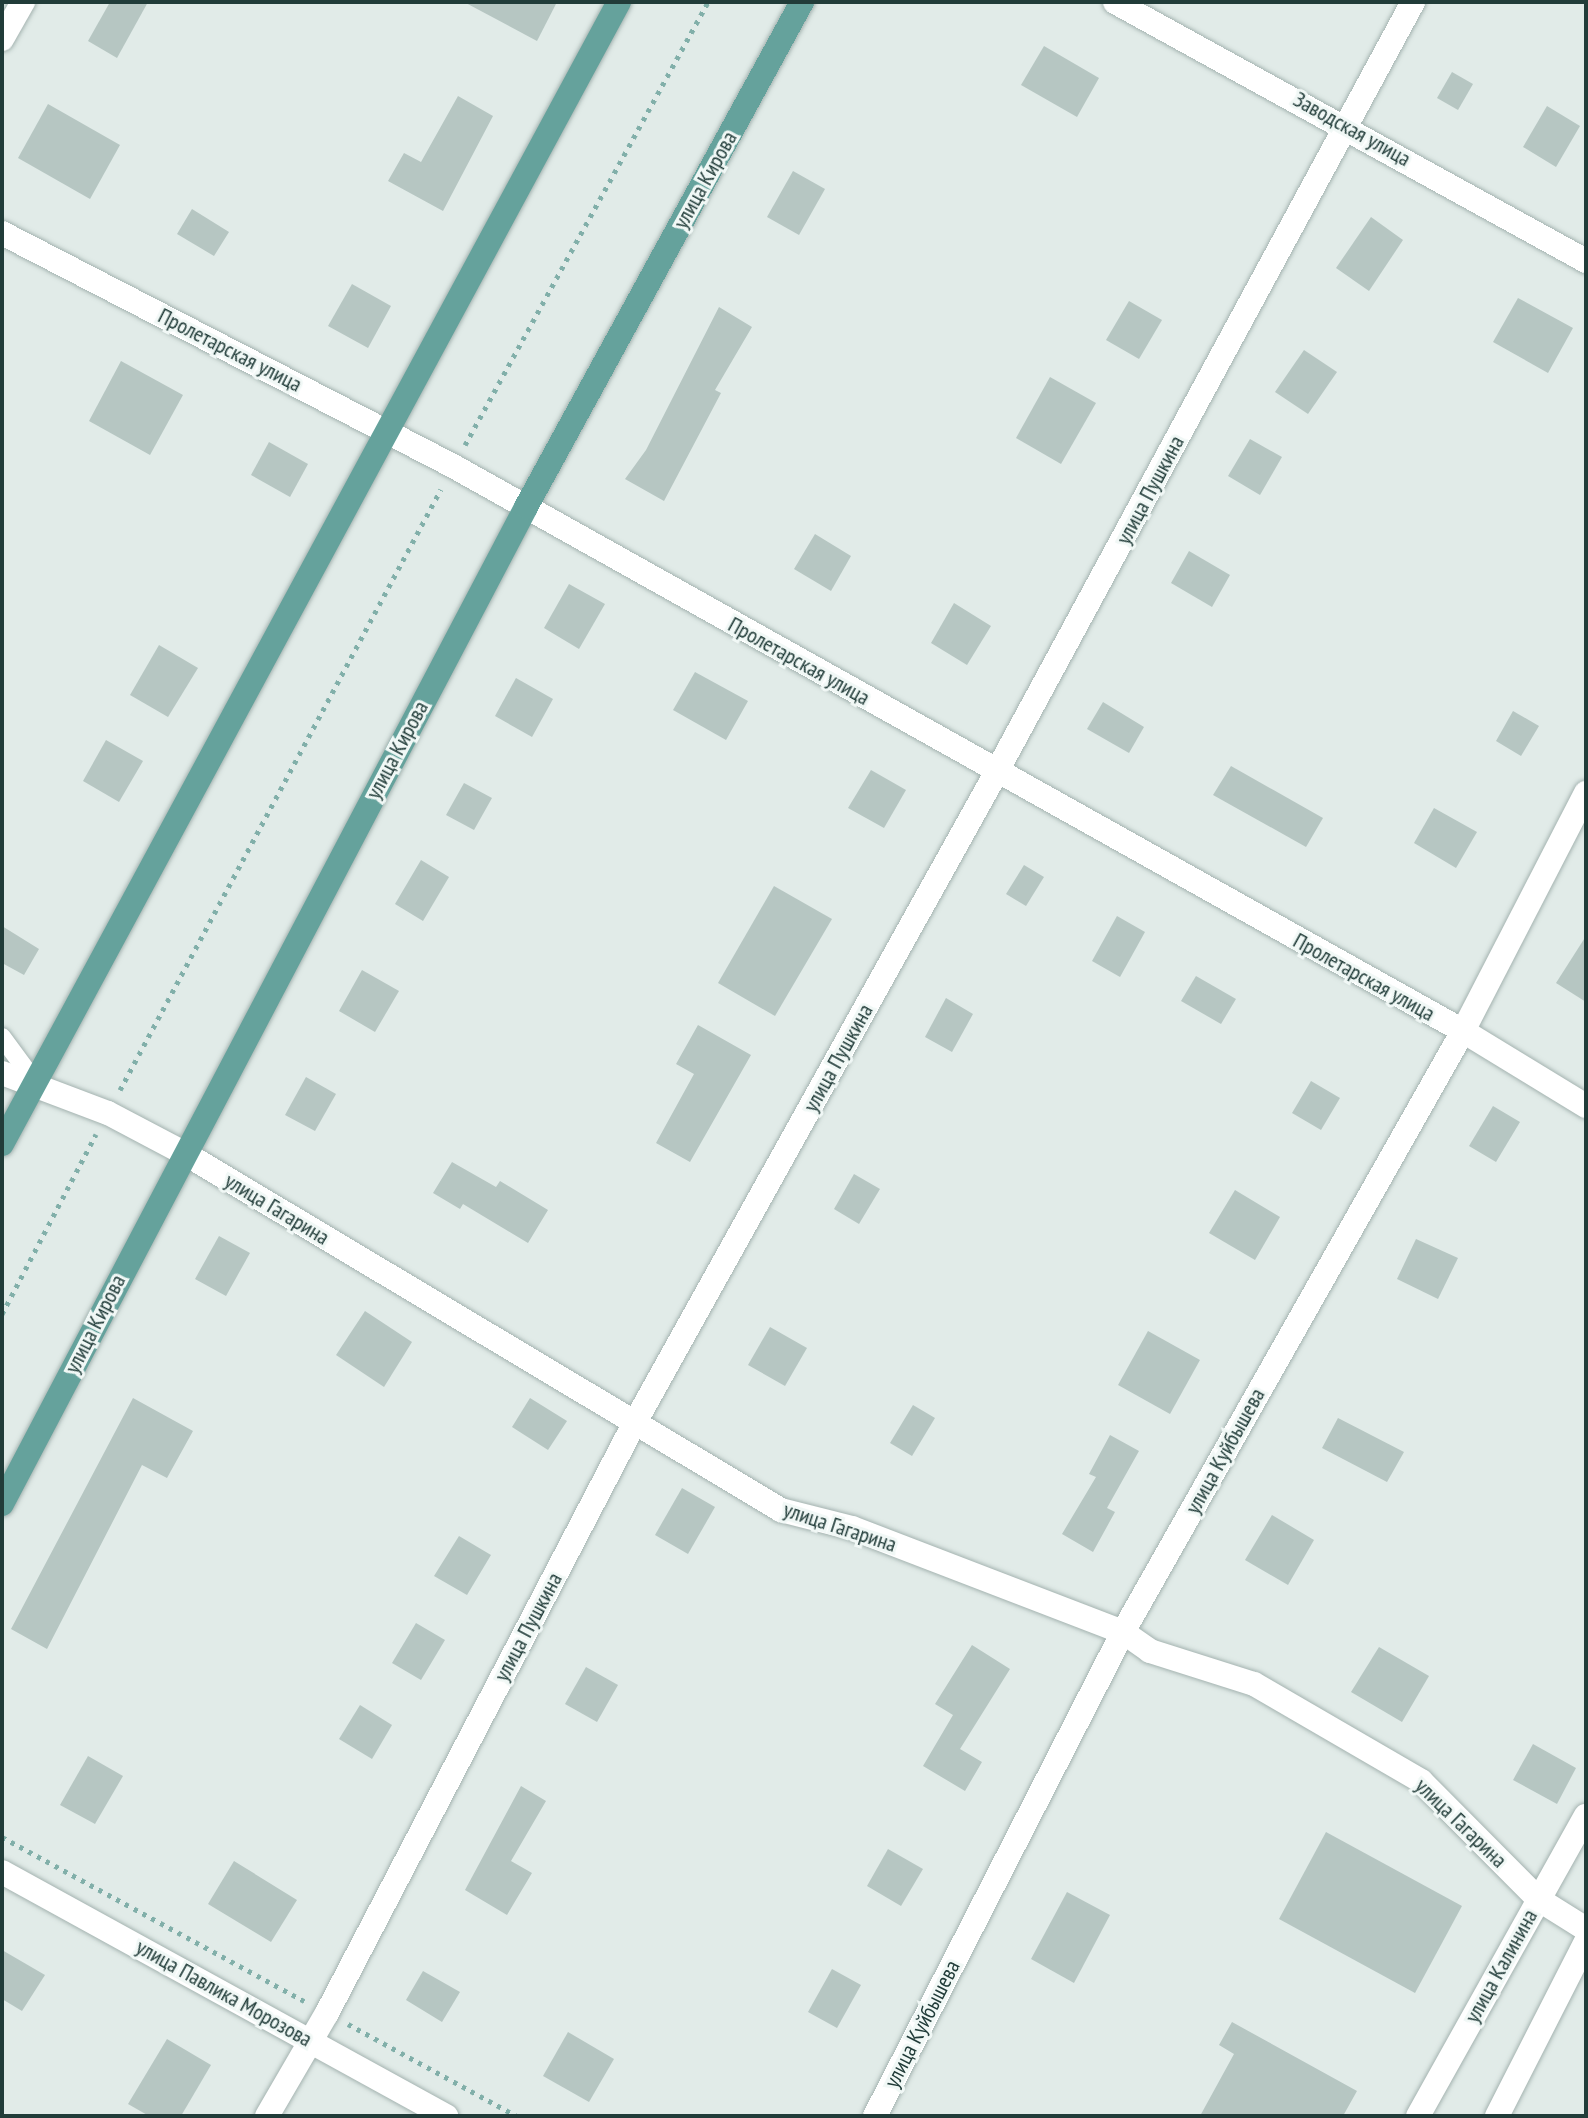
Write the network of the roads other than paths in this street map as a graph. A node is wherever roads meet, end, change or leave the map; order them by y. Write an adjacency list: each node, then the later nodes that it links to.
1 (23, 2): 6 (street)
2 (619, 2): 10 (main road)
3 (802, 2): 11 (main road, улица Кирова)
4 (1115, 2): 7 (street, Заводская улица)
5 (1413, 2): 7 (street, улица Пушкина)
6 (2, 39)
7 (1347, 125): 9 (street, Заводская улица); 12 (street, улица Пушкина)
8 (2, 233): 10 (street, Пролетарская улица)
9 (1586, 261)
10 (389, 431): 11 (street, Пролетарская улица); 17 (main road)
11 (526, 507): 12 (street, Пролетарская улица); 20 (main road, улица Кирова)
12 (996, 773): 14 (street, Пролетарская улица); 21 (street, улица Пушкина)
13 (1586, 793): 14 (street, улица Куйбышева)
14 (1463, 1031): 18 (street, Пролетарская улица); 23 (street, улица Куйбышева)
15 (2, 1037): 17 (lane)
16 (2, 1073): 17 (street, улица Гагарина)
17 (35, 1082): 19 (main road); 20 (street, улица Гагарина)
18 (1586, 1106)
19 (2, 1144)
20 (184, 1153): 21 (street, улица Гагарина); 22 (main road, улица Кирова)
21 (633, 1426): 23 (street, улица Гагарина); 29 (street, улица Пушкина)
22 (2, 1504)
23 (1123, 1632): 26 (street, улица Гагарина); 32 (street, улица Куйбышева)
24 (1586, 1816): 26 (street, улица Калинина)
25 (2, 1872): 29 (street, улица Павлика Морозова)
26 (1538, 1899): 27 (street, улица Гагарина); 33 (street, улица Калинина)
27 (1586, 1929)
28 (1586, 1941): 34 (street)
29 (311, 2040): 30 (street, улица Пушкина); 31 (street, улица Павлика Морозова)
30 (267, 2116)
31 (446, 2116)
32 (875, 2116)
33 (1418, 2116)
34 (1497, 2116)

